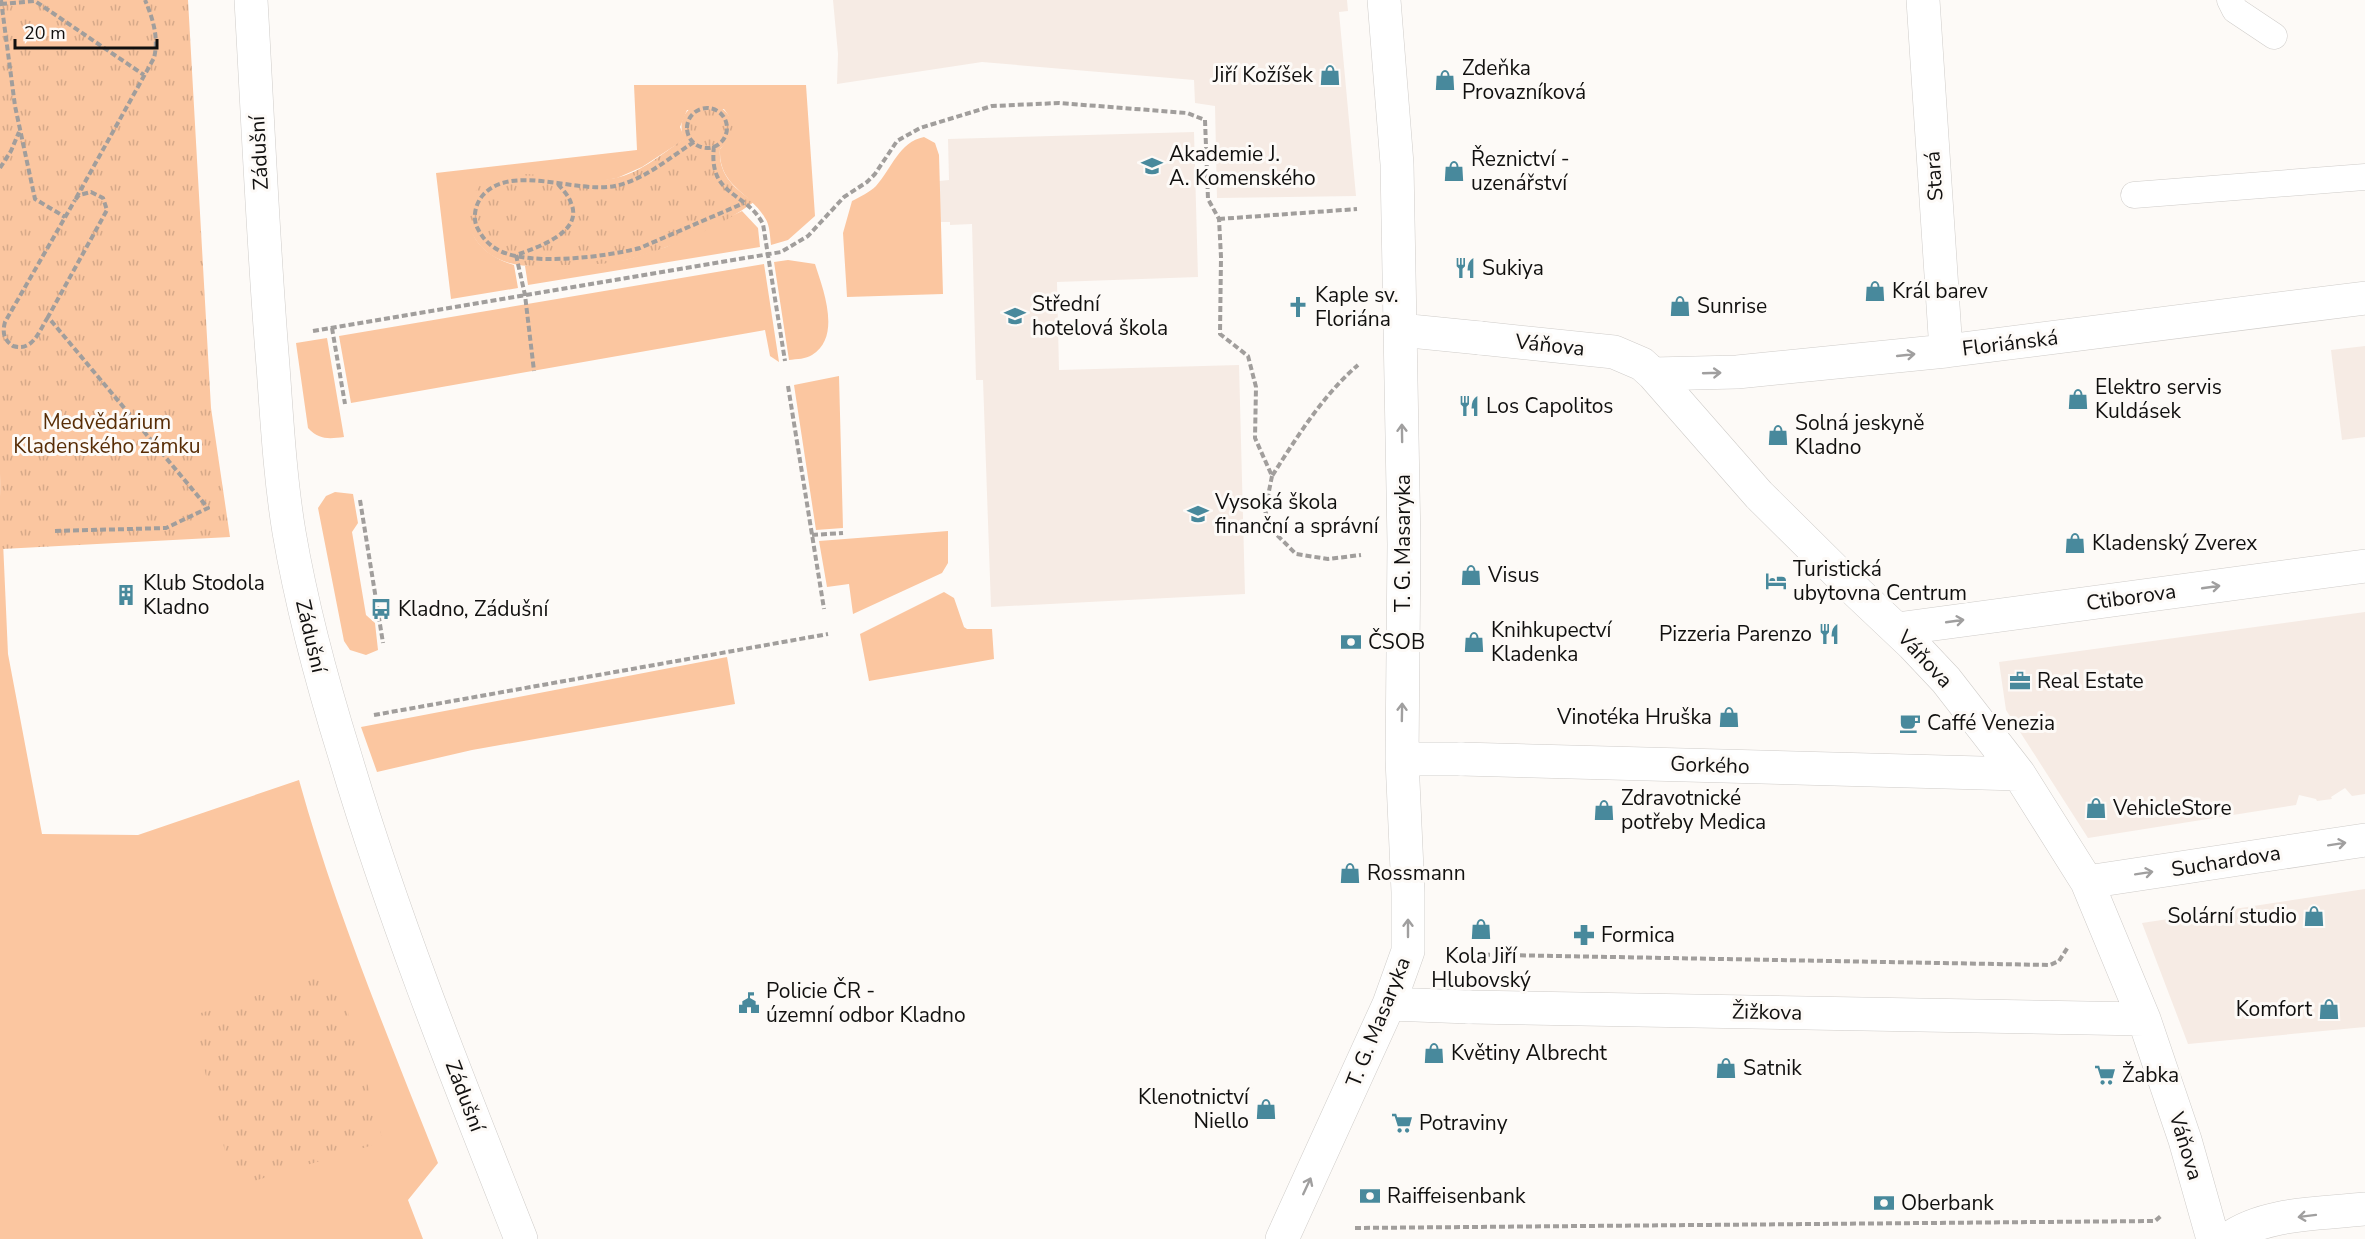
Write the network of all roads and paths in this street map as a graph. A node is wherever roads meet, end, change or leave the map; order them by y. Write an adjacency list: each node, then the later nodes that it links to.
1 (145, 0): 9 (path)
2 (251, 0): 28 (street, Zádušní)
3 (1384, 0): 19 (street, T. G. Masaryka)
4 (1923, 0): 30 (street, Stará)
5 (2230, 0): 8 (lane)
6 (35, 1): 7 (path); 9 (path)
7 (1, 2): 10 (path)
8 (2274, 36)
9 (144, 75): 17 (path)
10 (20, 130): 13 (path); 20 (path)
11 (694, 142): 12 (path); 12 (path); 15 (path)
12 (714, 146): 18 (path)
13 (0, 168)
14 (2365, 177): 16 (lane)
15 (557, 183): 22 (path); 22 (path)
16 (2134, 195)
17 (75, 200): 20 (path); 26 (path)
18 (744, 202): 22 (path); 23 (path)
19 (1397, 206): 21 (path); 29 (street, T. G. Masaryka)
20 (65, 217): 26 (path)
21 (1219, 219): 23 (path); 36 (path)
22 (516, 255): 24 (path)
23 (768, 255): 24 (path); 31 (path)
24 (525, 295): 27 (path); 32 (path)
25 (2365, 298): 30 (street, Floriánská)
26 (48, 317): 38 (path)
27 (332, 328): 28 (path); 35 (path)
28 (270, 338): 47 (street, Zádušní)
29 (1400, 339): 33 (street, Váňova); 36 (path); 41 (street, T. G. Masaryka, one-way to 29)
30 (1946, 351): 33 (street, Floriánská, one-way to 30)
31 (785, 361)
32 (534, 371)
33 (1653, 374): 44 (street, Váňova)
34 (788, 386): 40 (path)
35 (345, 404)
36 (1272, 476): 41 (path)
37 (360, 500): 46 (path)
38 (55, 531)
39 (843, 533): 40 (path)
40 (812, 536): 43 (path)
41 (1404, 544): 48 (street, T. G. Masaryka, one-way to 41)
42 (2365, 566): 44 (street, Ctiborova, one-way to 42)
43 (824, 609)
44 (1897, 629): 49 (street, Váňova)
45 (828, 634): 47 (path)
46 (384, 643)
47 (334, 723): 59 (street, Zádušní)
48 (1402, 759): 49 (street, Gorkého); 53 (street, T. G. Masaryka, one-way to 48)
49 (2019, 774): 51 (street, Váňova)
50 (2365, 840): 51 (street, Suchardova, one-way to 50)
51 (2087, 882): 55 (street, Váňova)
52 (2071, 937): 53 (path)
53 (1408, 951): 54 (street, T. G. Masaryka)
54 (1389, 1004): 55 (street, Žižkova); 60 (street, T. G. Masaryka, one-way to 54)
55 (2144, 1019): 61 (street, Váňova)
56 (2365, 1209): 62 (street, one-way to 62)
57 (2155, 1221): 58 (path)
58 (1355, 1227)
59 (521, 1239)
60 (1282, 1239)
61 (2213, 1239)
62 (2228, 1239)

